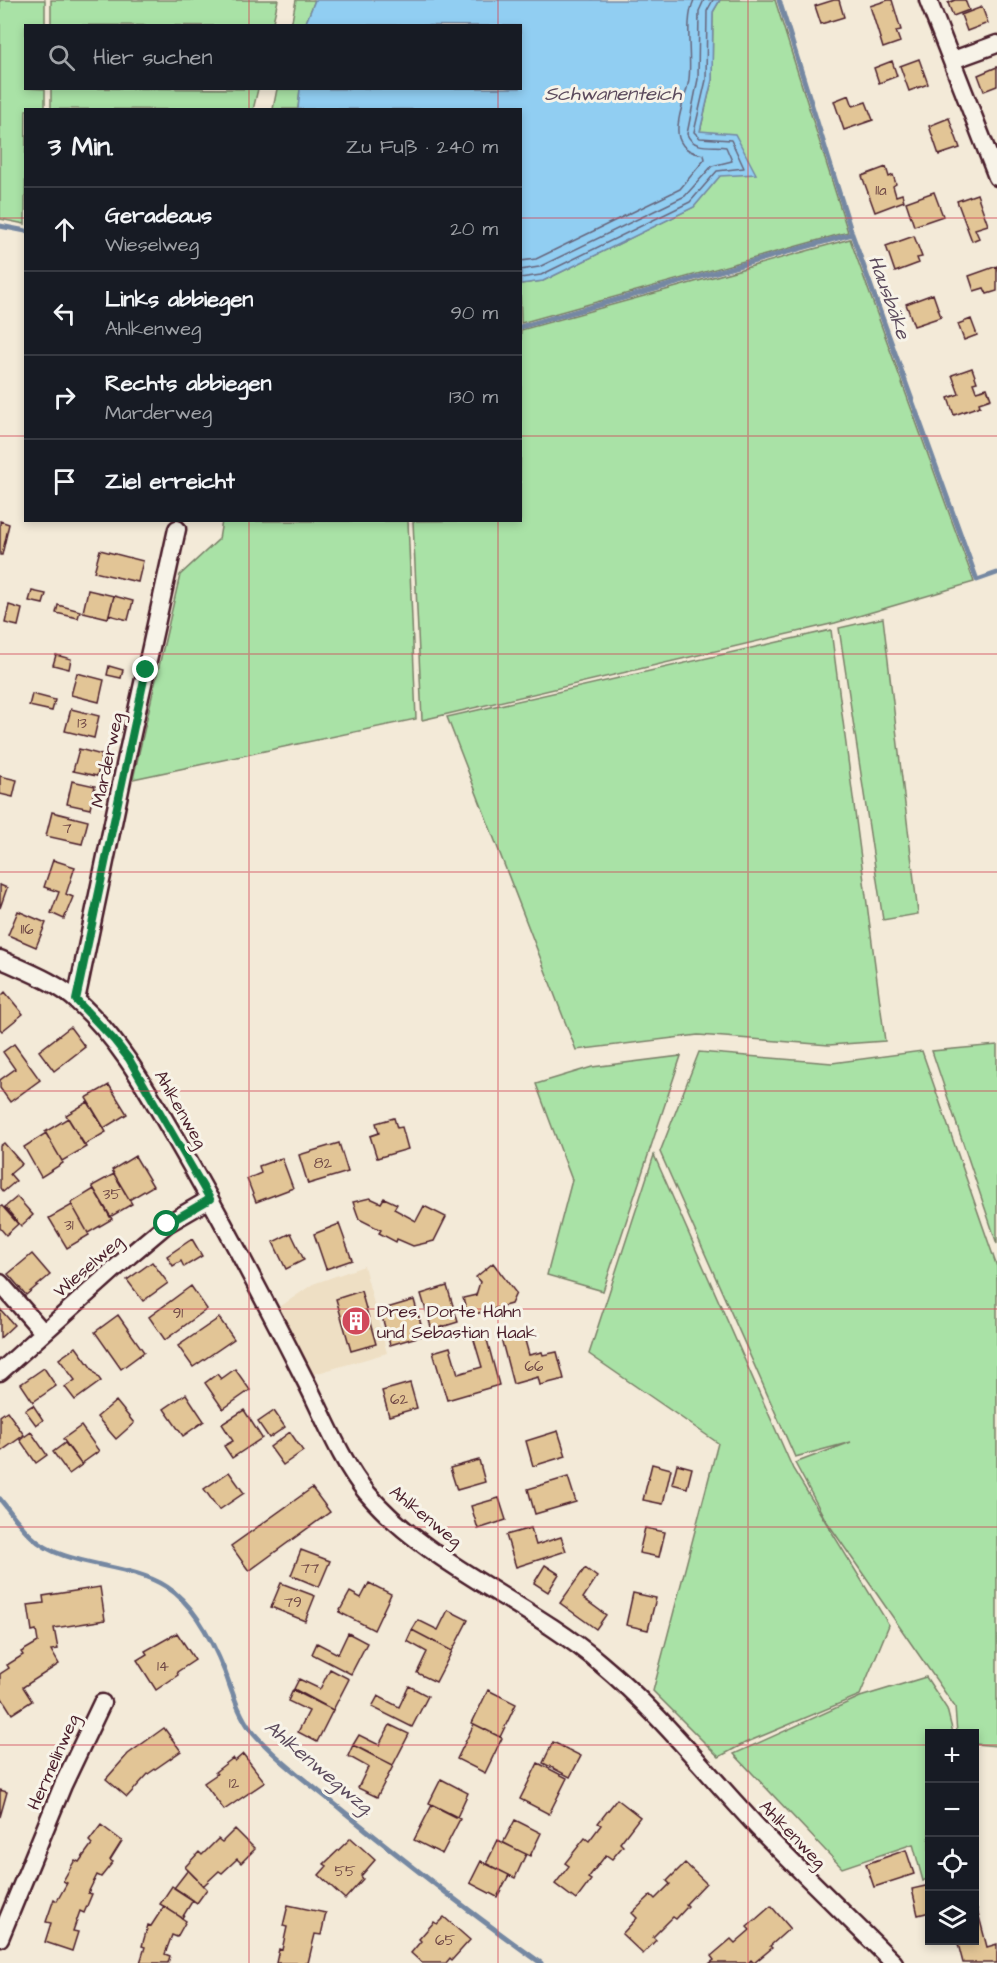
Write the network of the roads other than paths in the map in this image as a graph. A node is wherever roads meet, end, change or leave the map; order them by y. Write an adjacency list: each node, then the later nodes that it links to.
1 (928, 0): 3 (street)
2 (997, 44): 3 (street)
3 (953, 60): 4 (street)
4 (997, 177)
5 (177, 529): 7 (street, Marderweg)
6 (0, 959): 7 (street, Ahlkenweg)
7 (76, 1000): 8 (street, Ahlkenweg)
8 (210, 1199): 10 (street, Wieselweg); 14 (street, Ahlkenweg)
9 (0, 1283): 10 (street)
10 (43, 1332): 11 (street, Wieselweg)
11 (0, 1372)
12 (102, 1702): 13 (street, Hermelinweg)
13 (0, 1938)
14 (894, 1963)

